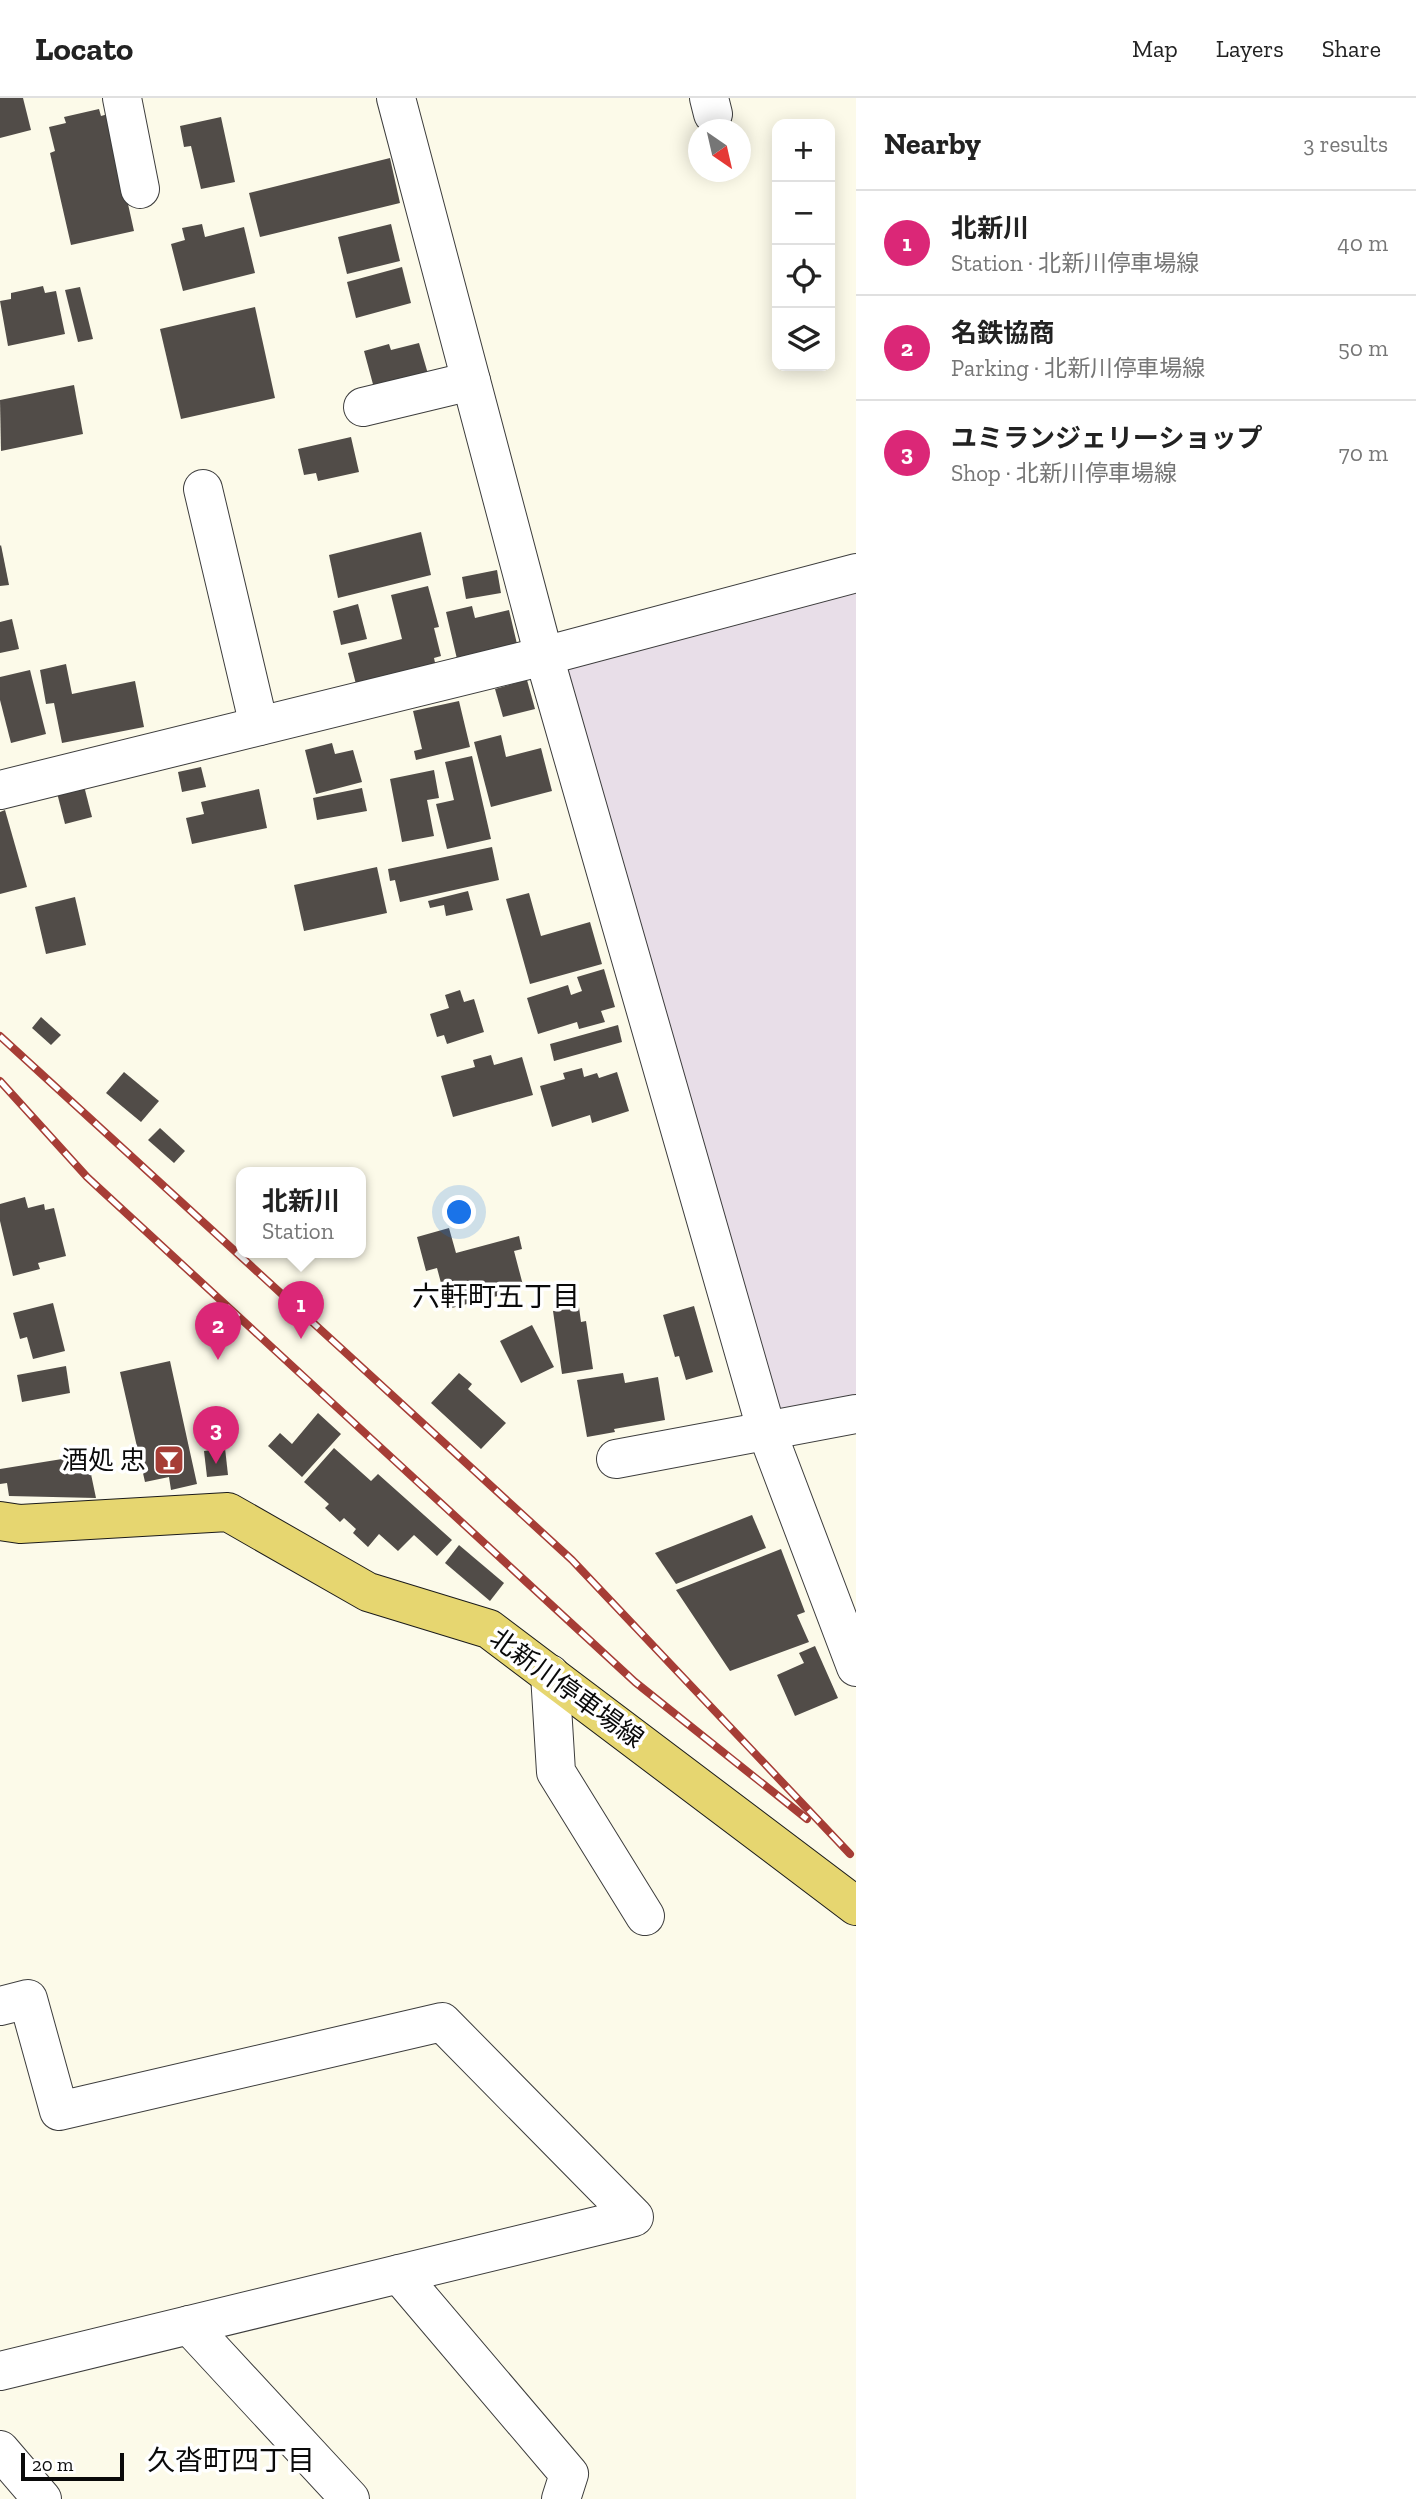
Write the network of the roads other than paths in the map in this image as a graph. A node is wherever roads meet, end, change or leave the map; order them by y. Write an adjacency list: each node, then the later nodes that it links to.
1 (122, 98): 3 (street)
2 (396, 98): 4 (street)
3 (140, 189)
4 (471, 381): 5 (street); 8 (street)
5 (363, 407)
6 (203, 489): 9 (street)
7 (856, 573): 8 (street)
8 (544, 656): 9 (street); 12 (street)
9 (259, 726): 10 (street)
10 (0, 790)
11 (856, 1414): 12 (street)
12 (767, 1432): 13 (street); 15 (street)
13 (616, 1459)
14 (0, 1521): 16 (main road, 北新川停車場線)
15 (856, 1667)
16 (550, 1674): 17 (main road, 北新川停車場線); 18 (street)
17 (856, 1906)
18 (645, 1916)
19 (0, 2006): 20 (street)
20 (399, 2274): 21 (street); 26 (street)
21 (189, 2325): 22 (street); 25 (street)
22 (0, 2371)
23 (0, 2450): 24 (street)
24 (42, 2499)
25 (350, 2499)
26 (561, 2499)

